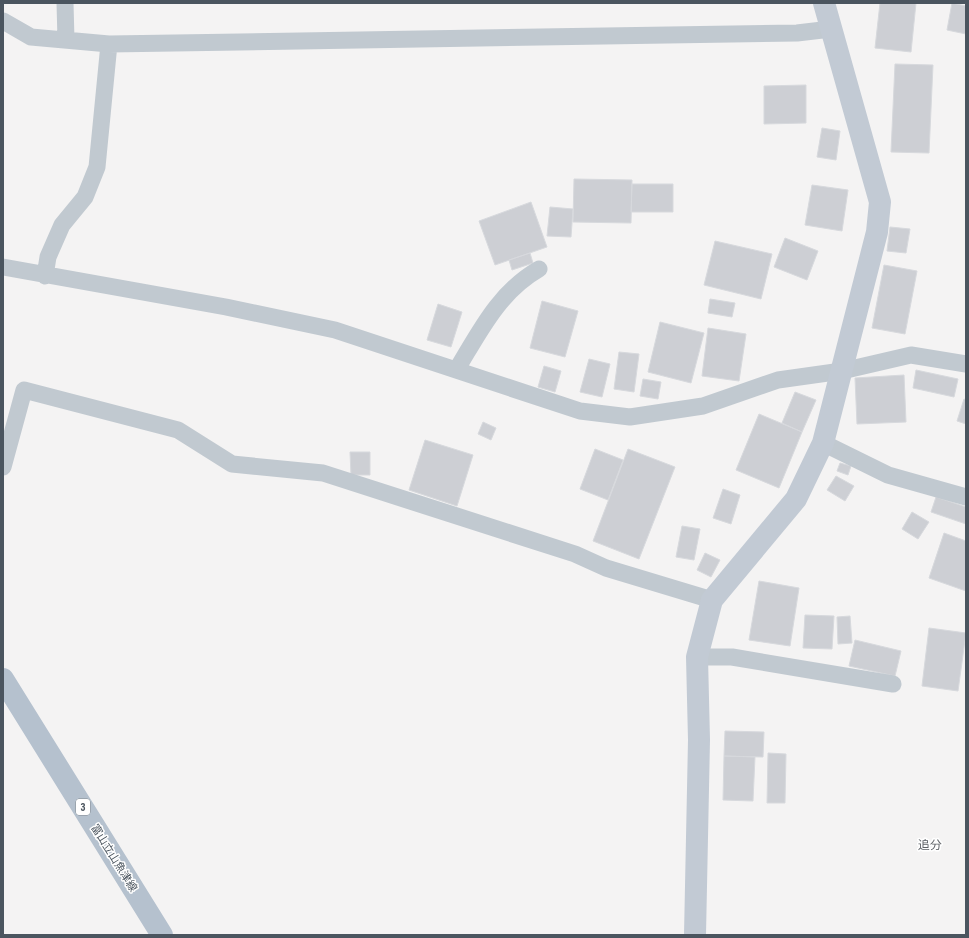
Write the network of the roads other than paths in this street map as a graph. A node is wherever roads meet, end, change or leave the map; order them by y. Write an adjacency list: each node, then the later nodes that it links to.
1 (65, 3): 5 (street)
2 (824, 3): 4 (street)
3 (3, 21): 5 (street)
4 (831, 29): 6 (street); 12 (street)
5 (66, 40): 6 (street)
6 (109, 44): 9 (street)
7 (3, 268): 9 (street)
8 (539, 269): 11 (street)
9 (45, 276): 11 (street)
10 (966, 364): 12 (street)
11 (457, 370): 12 (street)
12 (842, 372): 13 (street)
13 (823, 444): 15 (street); 16 (street)
14 (3, 467): 16 (street)
15 (966, 497)
16 (712, 600): 17 (street)
17 (697, 657): 19 (street); 21 (street)
18 (3, 679): 20 (main road, 富山立山魚津線 / 3)
19 (894, 684)
20 (162, 935)
21 (695, 935)

